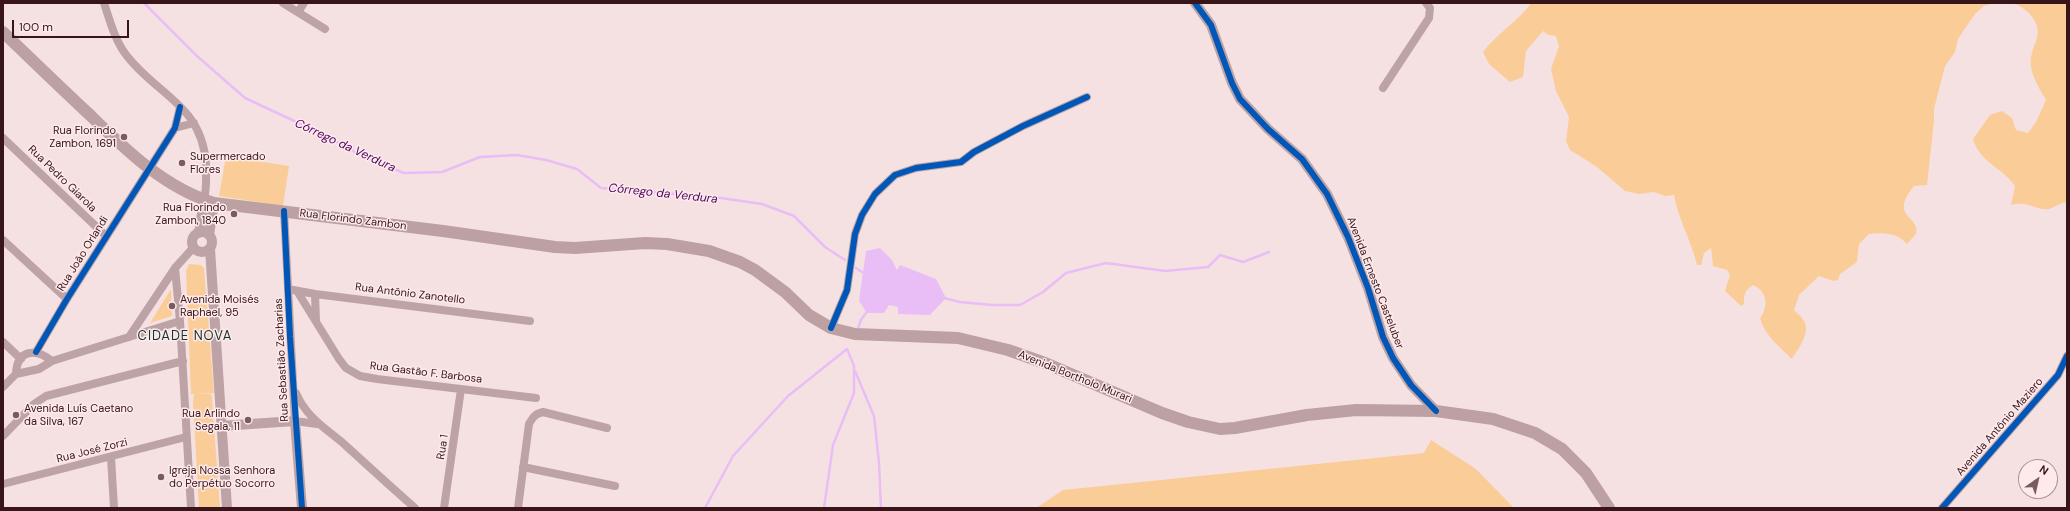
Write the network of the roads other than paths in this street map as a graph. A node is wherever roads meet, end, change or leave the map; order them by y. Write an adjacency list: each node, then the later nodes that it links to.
1 (104, 3): 11 (street)
2 (283, 3): 6 (street)
3 (304, 3): 6 (street)
4 (1195, 3): 45 (street, Avenida Ernesto Casteluber)
5 (1426, 3): 9 (street)
6 (298, 12): 7 (street)
7 (325, 29)
8 (3, 32): 15 (main road, Rua Florindo Zambon)
9 (1383, 88)
10 (1087, 96): 32 (street)
11 (180, 107): 12 (street); 13 (street, Rua João Orlandi)
12 (194, 123): 13 (street); 16 (street)
13 (174, 128): 15 (street, Rua João Orlandi)
14 (3, 138): 19 (street, Rua Pedro Giarola)
15 (149, 169): 16 (main road, Rua Florindo Zambon); 19 (street, Rua João Orlandi)
16 (208, 197): 17 (main road, Rua Florindo Zambon); 18 (street)
17 (284, 211): 21 (main road, Rua Florindo Zambon); 25 (street, Rua Sebastião Zacharias)
18 (204, 234): 22 (street); 23 (street)
19 (106, 236): 28 (street, Rua João Orlandi)
20 (3, 240): 28 (street)
21 (526, 244): 32 (main road, Avenida Bortholo Murari)
22 (194, 248): 23 (street); 24 (street)
23 (210, 249): 48 (street)
24 (175, 268): 29 (street); 33 (street)
25 (288, 289): 26 (street, Rua Antônio Zanotello); 42 (street, Rua Sebastião Zacharias)
26 (297, 291): 27 (street, Rua Antônio Zanotello); 30 (street, Rua Gastão F. Barbosa)
27 (315, 294): 30 (street); 31 (street, Rua Antônio Zanotello)
28 (66, 299): 35 (street, Rua João Orlandi)
29 (180, 321): 33 (street); 39 (street)
30 (316, 321): 43 (street, Rua Gastão F. Barbosa)
31 (530, 321)
32 (831, 328): 45 (main road, Avenida Bortholo Murari)
33 (129, 337): 38 (street)
34 (3, 342): 37 (street)
35 (36, 352): 37 (street); 38 (street)
36 (2067, 356): 64 (street, Avenida Antônio Maziero)
37 (21, 359): 40 (street)
38 (52, 361): 40 (street)
39 (182, 361): 50 (street); 51 (street)
40 (16, 374): 41 (street)
41 (3, 387)
42 (293, 387): 46 (street, Rua Sebastião Zacharias); 47 (street)
43 (462, 389): 44 (street, Rua Gastão F. Barbosa); 61 (street, Rua 1)
44 (536, 398)
45 (1436, 411): 63 (main road, Avenida Bortholo Murari)
46 (295, 421): 47 (street); 48 (street); 59 (street, Rua Sebastião Zacharias)
47 (317, 424): 60 (street)
48 (221, 426): 58 (street)
49 (607, 428): 53 (street)
50 (3, 436)
51 (186, 437): 52 (street, Rua José Zorzi); 57 (street)
52 (111, 458): 54 (street, Rua José Zorzi); 56 (street)
53 (523, 467): 55 (street); 62 (street)
54 (3, 484)
55 (615, 486)
56 (114, 508)
57 (191, 508)
58 (227, 508)
59 (302, 508)
60 (415, 508)
61 (444, 508)
62 (518, 508)
63 (1609, 508)
64 (1942, 508)

